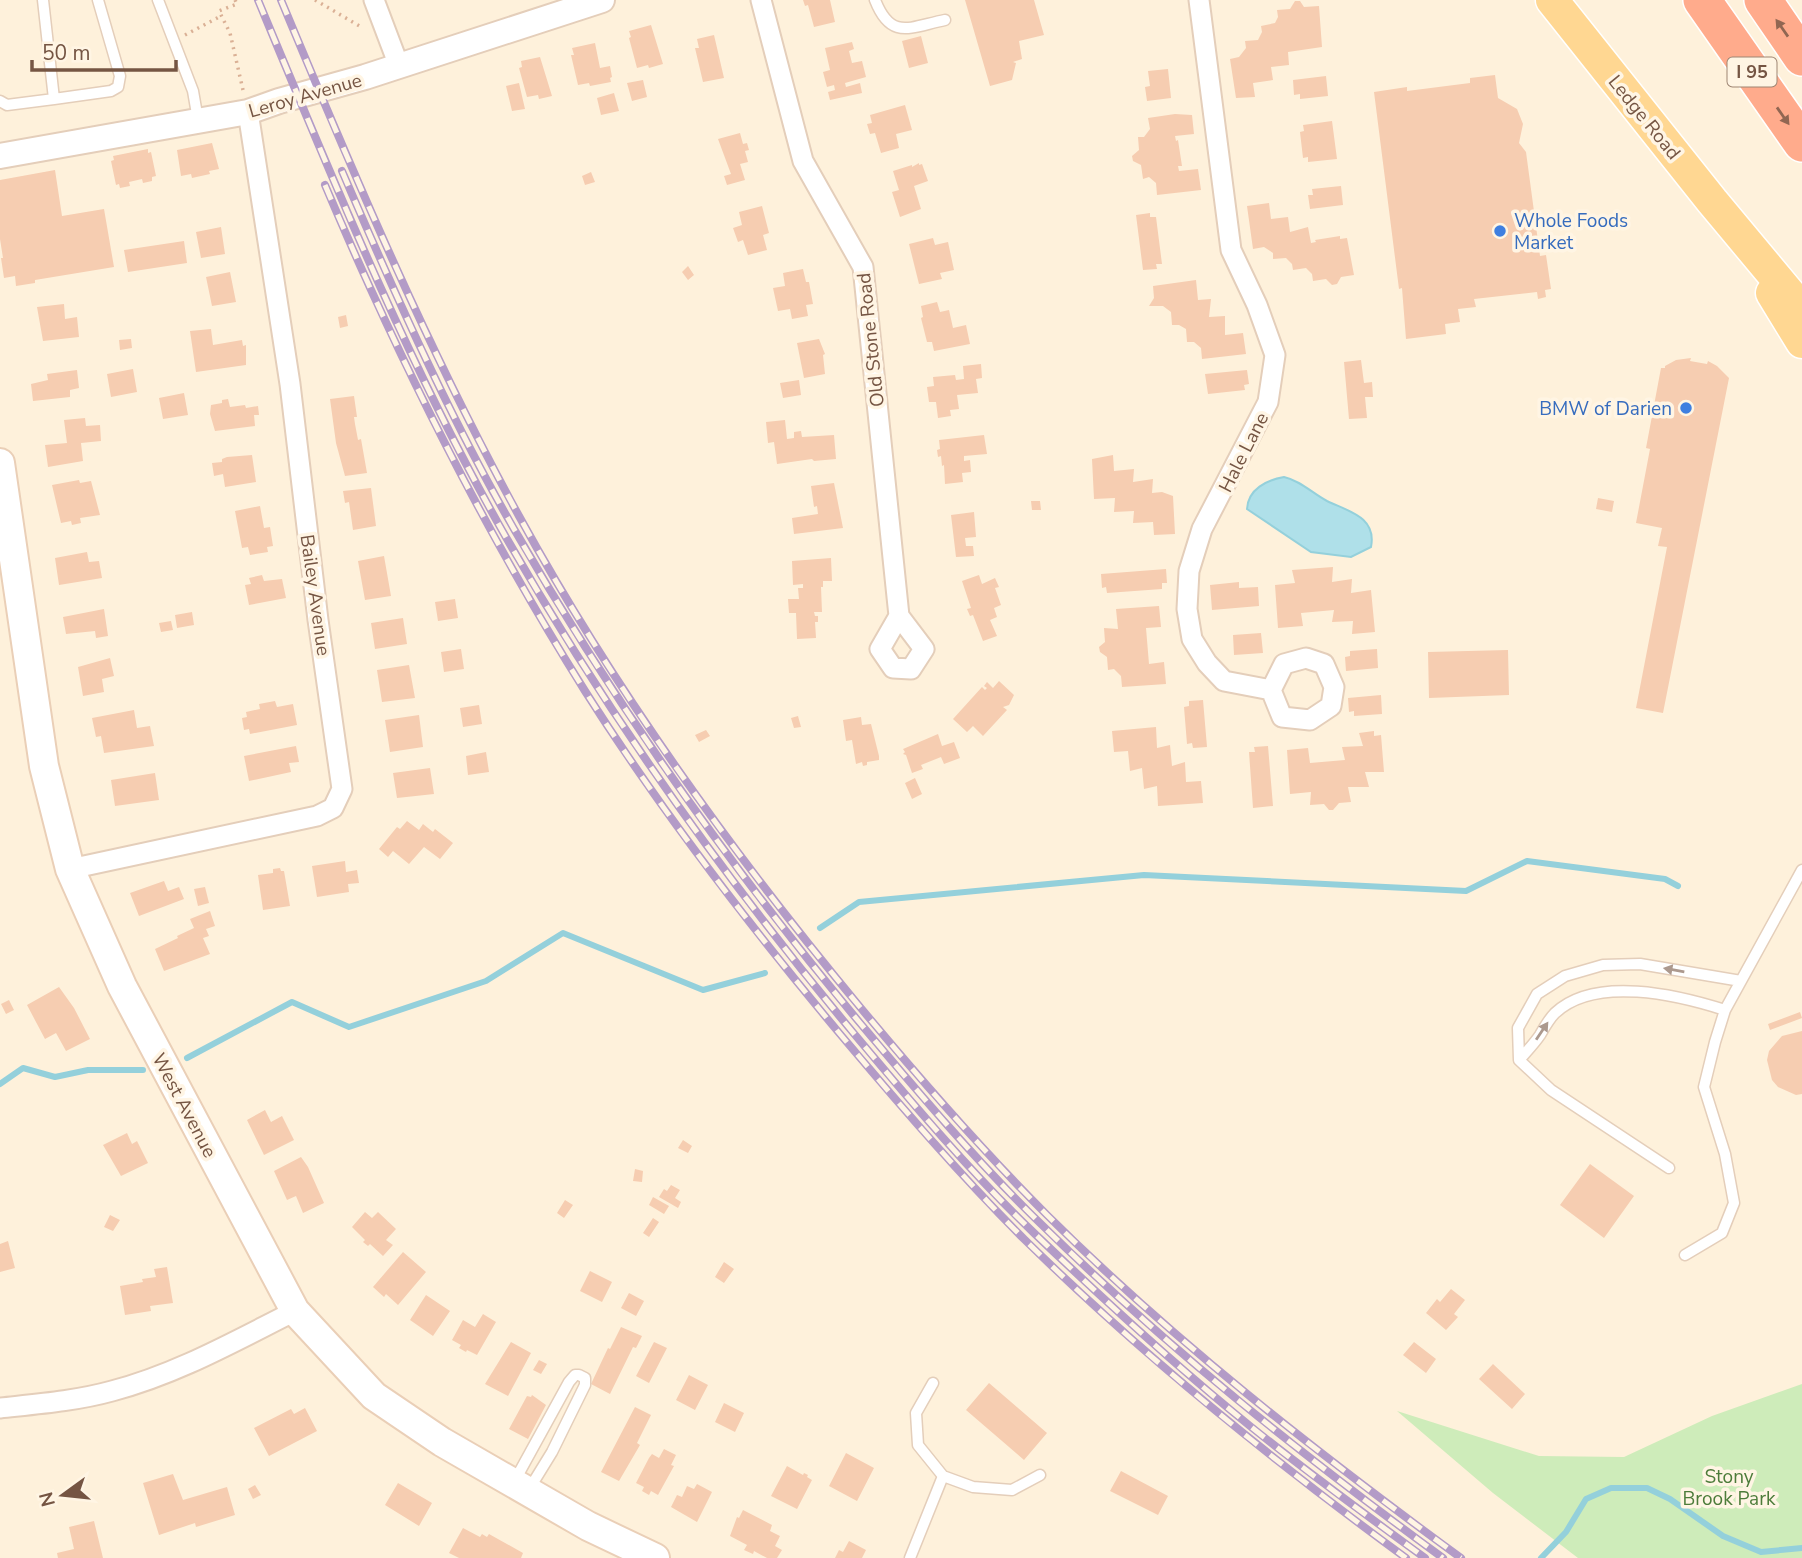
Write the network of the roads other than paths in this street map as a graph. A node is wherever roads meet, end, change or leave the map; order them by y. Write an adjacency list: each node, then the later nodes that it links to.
1 (43, 0): 17 (lane)
2 (98, 0): 17 (lane)
3 (158, 0): 20 (lane)
4 (373, 0): 16 (street)
5 (602, 0): 16 (street, Leroy Avenue)
6 (761, 0): 27 (street, Old Stone Road)
7 (875, 0): 13 (lane)
8 (1199, 0): 28 (street, Hale Lane)
9 (1552, 0): 14 (main road, Ledge Road)
10 (1560, 0): 14 (main road, Ledge Road)
11 (1702, 0): 21 (highway, I 95, one-way to 21)
12 (1763, 0): 15 (highway, I 95, one-way to 12)
13 (945, 20)
14 (1579, 33): 23 (main road, Ledge Road)
15 (1802, 57)
16 (399, 66): 19 (street, Leroy Avenue)
17 (54, 99): 18 (lane)
18 (0, 101)
19 (248, 112): 20 (street, Leroy Avenue); 29 (street, Bailey Avenue)
20 (198, 120): 22 (street, Leroy Avenue)
21 (1802, 143)
22 (0, 156)
23 (1712, 201): 24 (main road, Ledge Road); 25 (main road, Ledge Road)
24 (1802, 309)
25 (1802, 342)
26 (0, 463): 29 (main road, West Avenue)
27 (898, 616)
28 (1271, 690)
29 (70, 869): 36 (main road, West Avenue)
30 (1800, 875): 31 (lane)
31 (1741, 981): 32 (lane); 33 (lane, one-way to 33)
32 (1725, 1010): 33 (lane, one-way to 32); 35 (lane)
33 (1519, 1060): 34 (lane)
34 (1669, 1168)
35 (1685, 1255)
36 (295, 1311): 38 (street); 41 (main road, West Avenue)
37 (933, 1382): 40 (lane)
38 (0, 1408)
39 (1040, 1475): 40 (lane)
40 (943, 1476): 43 (lane)
41 (521, 1487): 41 (lane); 42 (main road, West Avenue)
42 (655, 1558)
43 (910, 1558)

